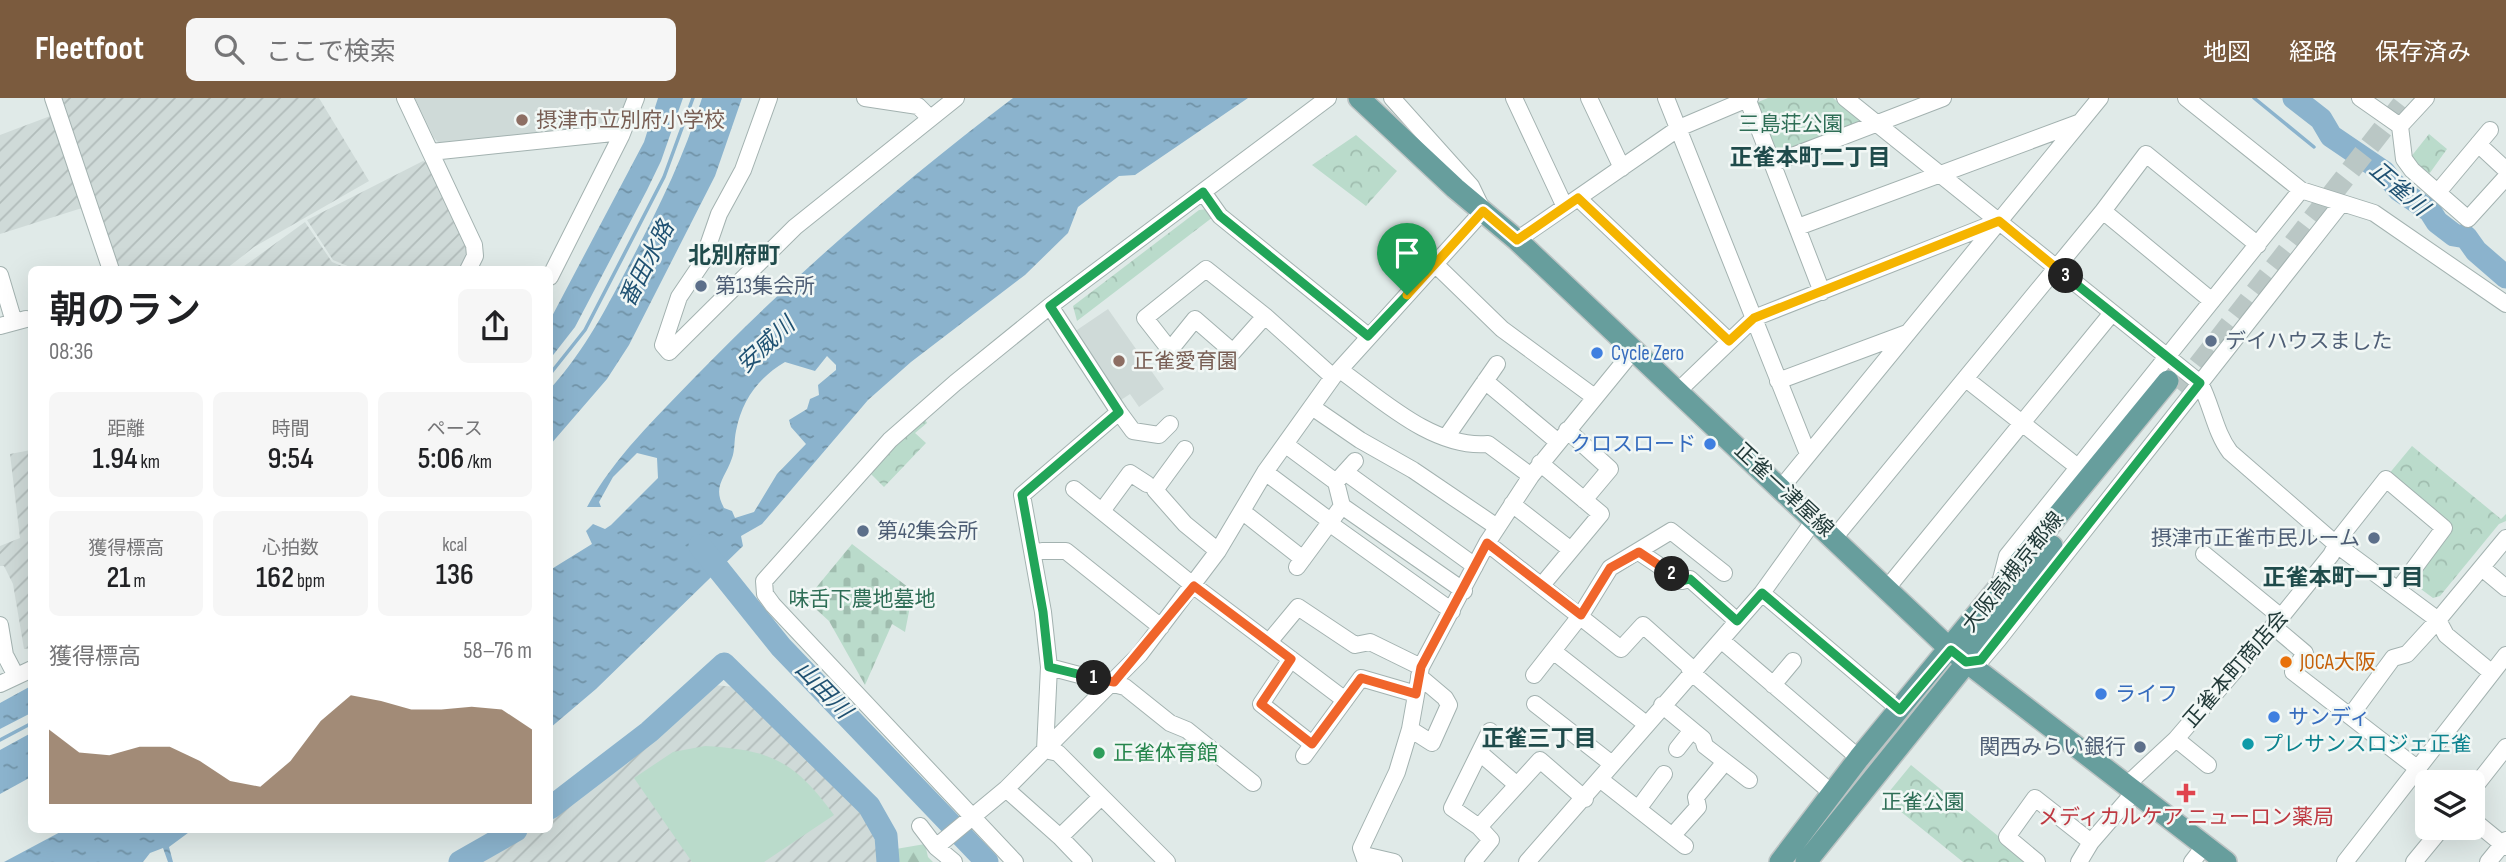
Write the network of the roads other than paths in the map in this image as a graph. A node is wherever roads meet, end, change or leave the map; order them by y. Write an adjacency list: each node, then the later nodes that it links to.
1 (53, 98): 47 (street)
2 (405, 98): 29 (street)
3 (636, 98): 27 (street)
4 (769, 98): 21 (street)
5 (865, 98): 20 (street)
6 (956, 98): 21 (street)
7 (1328, 98): 36 (street)
8 (1359, 98): 40 (main road, 正雀一津屋線)
9 (1392, 98): 40 (street)
10 (1514, 98): 38 (street)
11 (1589, 98): 31 (street)
12 (1665, 98): 25 (street)
13 (1748, 98): 25 (street); 30 (street)
14 (1845, 98): 23 (street)
15 (1943, 98): 23 (street)
16 (2100, 98): 22 (street)
17 (2186, 98): 35 (street)
18 (2426, 98): 24 (street)
19 (2368, 101): 24 (street)
20 (917, 102): 21 (street)
21 (930, 118)
22 (2080, 122): 33 (street); 42 (street)
23 (1876, 123): 30 (street); 33 (street)
24 (2400, 126): 37 (street)
25 (1679, 128): 31 (street); 58 (street)
26 (2490, 131): 28 (street)
27 (621, 136): 29 (street); 50 (street)
28 (2479, 144): 32 (street); 37 (street)
29 (431, 152): 48 (street)
30 (1774, 163): 43 (street)
31 (1622, 168): 38 (street)
32 (2506, 170)
33 (1939, 173): 42 (street); 43 (street)
34 (2506, 177): 37 (street)
35 (2301, 190): 39 (street); 45 (street)
36 (1203, 192): 55 (street); 61 (street)
37 (2438, 192)
38 (1572, 202): 44 (street); 62 (street)
39 (2341, 204): 54 (street); 70 (street)
40 (1483, 211): 44 (main road, 正雀一津屋線); 46 (street)
41 (2102, 211): 45 (street); 49 (street); 53 (street)
42 (1999, 221): 49 (street); 52 (street); 60 (street)
43 (1798, 227): 52 (street)
44 (1517, 240): 63 (main road, 正雀一津屋線)
45 (2258, 244): 53 (street)
46 (1435, 264): 61 (street); 72 (street)
47 (110, 266)
48 (470, 266)
49 (2055, 267): 56 (street); 67 (street)
50 (553, 271)
51 (0, 275): 59 (street)
52 (1822, 292): 58 (street)
53 (2212, 302): 64 (street)
54 (2506, 304)
55 (1050, 306): 74 (street); 177 (street)
56 (2112, 313): 64 (street); 75 (street)
57 (1265, 316): 57 (street); 66 (street)
58 (1754, 318): 62 (street); 69 (street)
59 (13, 322)
60 (1909, 332): 69 (street); 81 (street)
61 (1368, 336): 66 (street)
62 (1729, 341): 71 (street)
63 (1633, 351): 71 (main road, 正雀一津屋線); 72 (street)
64 (2167, 356): 70 (street); 82 (street)
65 (1497, 364): 68 (street)
66 (1336, 373): 73 (street); 77 (street)
67 (1966, 379): 75 (street); 99 (street)
68 (1485, 381): 77 (street); 78 (street)
69 (1778, 381): 81 (street)
70 (2200, 383): 102 (street); 130 (street)
71 (1677, 391): 87 (main road, 正雀一津屋線)
72 (1593, 396): 78 (street)
73 (1312, 407): 79 (street); 97 (street)
74 (1119, 412): 76 (street); 134 (street)
75 (2023, 423): 82 (street); 113 (street)
76 (1170, 424)
77 (1447, 436): 83 (street)
78 (1562, 436): 83 (street); 89 (street)
79 (1286, 445): 84 (street); 85 (street)
80 (1185, 449): 105 (street)
81 (1808, 454): 87 (street)
82 (2079, 468): 117 (street)
83 (1536, 470): 89 (street); 90 (street)
84 (1265, 472): 93 (street); 96 (street)
85 (1345, 472): 91 (street); 94 (street)
86 (1147, 484): 92 (street)
87 (1781, 488): 95 (main road, 正雀一津屋線)
88 (1074, 489): 92 (street)
89 (1584, 500): 103 (street)
90 (1512, 504): 97 (street); 103 (street)
91 (1342, 506): 96 (street); 98 (street)
92 (1102, 511): 112 (street)
93 (1243, 512): 96 (street); 105 (street)
94 (1402, 514): 98 (street); 108 (street)
95 (1815, 519): 99 (main road, 正雀一津屋線); 118 (street)
96 (1329, 523): 119 (street)
97 (1497, 527): 101 (street)
98 (1384, 537): 116 (street)
99 (1835, 537): 113 (main road, 正雀一津屋線)
100 (2506, 538): 109 (street)
101 (1487, 543): 108 (street); 111 (street)
102 (2337, 545): 115 (street); 115 (street, 正雀本町商店会); 123 (street, 正雀本町商店会)
103 (1571, 550): 111 (street)
104 (1042, 551): 125 (street)
105 (1218, 551): 112 (street)
106 (1639, 552): 110 (street); 120 (street); 122 (street)
107 (2204, 554): 123 (street)
108 (1475, 566): 116 (street)
109 (2482, 568): 114 (street); 121 (street)
110 (1724, 573)
111 (1542, 585): 120 (street)
112 (1194, 586): 125 (street); 127 (street)
113 (1888, 587): 130 (main road, 正雀一津屋線)
114 (2506, 588)
115 (2398, 590): 121 (street)
116 (1464, 591): 119 (street)
117 (1998, 591): 130 (main road, 大阪高槻京都線); 130 (main road, 大阪高槻京都線)
118 (1762, 593): 122 (street); 147 (street)
119 (1452, 611): 136 (street)
120 (1581, 615): 128 (street); 137 (street)
121 (2438, 620): 133 (street); 148 (street)
122 (1737, 621): 126 (street)
123 (2277, 622): 148 (street); 153 (street, 正雀本町商店会)
124 (0, 625): 129 (street)
125 (1161, 627): 140 (street)
126 (1721, 640): 137 (street); 142 (street)
127 (1269, 642): 131 (street); 136 (street)
128 (1553, 651): 138 (street); 149 (street)
129 (2, 656): 139 (street)
130 (1959, 656): 147 (main road, 大阪高槻京都線); 171 (main road, 正雀一津屋線); 196 (main road, 大阪高槻京都線)
131 (1291, 659): 144 (street); 144 (street)
132 (1793, 661): 142 (street)
133 (2501, 664): 162 (street)
134 (1049, 667): 140 (street); 156 (street)
135 (28, 671): 139 (street)
136 (1420, 671): 143 (street); 150 (street)
137 (1691, 673): 146 (street); 173 (street)
138 (1534, 675)
139 (16, 676): 141 (street)
140 (1114, 682): 156 (street); 168 (street)
141 (0, 684)
142 (1773, 685): 158 (street)
143 (1416, 694): 144 (street); 150 (street)
144 (1345, 699)
145 (1535, 704): 160 (street)
146 (1662, 705): 149 (street); 151 (street)
147 (1900, 710): 158 (main road, 大阪高槻京都線)
148 (2351, 715): 163 (street)
149 (1646, 724): 160 (street)
150 (1410, 729): 187 (street)
151 (1692, 730): 155 (street); 159 (street)
152 (1490, 731): 157 (street)
153 (2176, 740): 161 (street); 171 (street, 正雀本町商店会)
154 (2506, 747): 165 (street)
155 (1678, 749)
156 (1045, 750): 172 (street); 174 (street)
157 (1480, 753): 169 (street); 179 (street)
158 (1859, 758): 173 (main road, 大阪高槻京都線)
159 (1725, 762): 167 (street); 176 (street)
160 (1612, 764): 166 (street)
161 (2208, 765)
162 (2427, 770)
163 (2415, 771)
164 (1664, 774): 176 (street)
165 (2485, 774)
166 (1601, 780): 175 (street); 176 (street)
167 (1749, 780)
168 (1253, 783)
169 (1517, 785): 175 (street); 179 (street)
170 (2415, 785): 200 (street)
171 (2132, 788): 183 (street, 正雀本町商店会); 186 (main road, 正雀一津屋線)
172 (1006, 789): 177 (street); 181 (street)
173 (1833, 794): 195 (main road, 大阪高槻京都線)
174 (1101, 797): 181 (street); 191 (street)
175 (1585, 799): 194 (street)
176 (1638, 808)
177 (970, 816): 185 (street); 189 (street)
178 (920, 826): 185 (street)
179 (1479, 827): 193 (street)
180 (2485, 829): 184 (street)
181 (1060, 837): 190 (street)
182 (2432, 840): 201 (street)
183 (2091, 842): 197 (street); 198 (street, 正雀本町商店会)
184 (2505, 844): 202 (street)
185 (936, 847): 188 (street)
186 (2198, 854): 199 (main road, 正雀一津屋線)
187 (1365, 858): 192 (street)
188 (954, 862)
189 (1016, 862)
190 (1084, 862)
191 (1167, 862)
192 (1394, 862)
193 (1474, 862)
194 (1527, 862)
195 (1780, 862)
196 (1806, 862)
197 (2037, 862)
198 (2079, 862)
199 (2226, 862)
200 (2346, 862)
201 (2414, 862)
202 (2488, 862)

